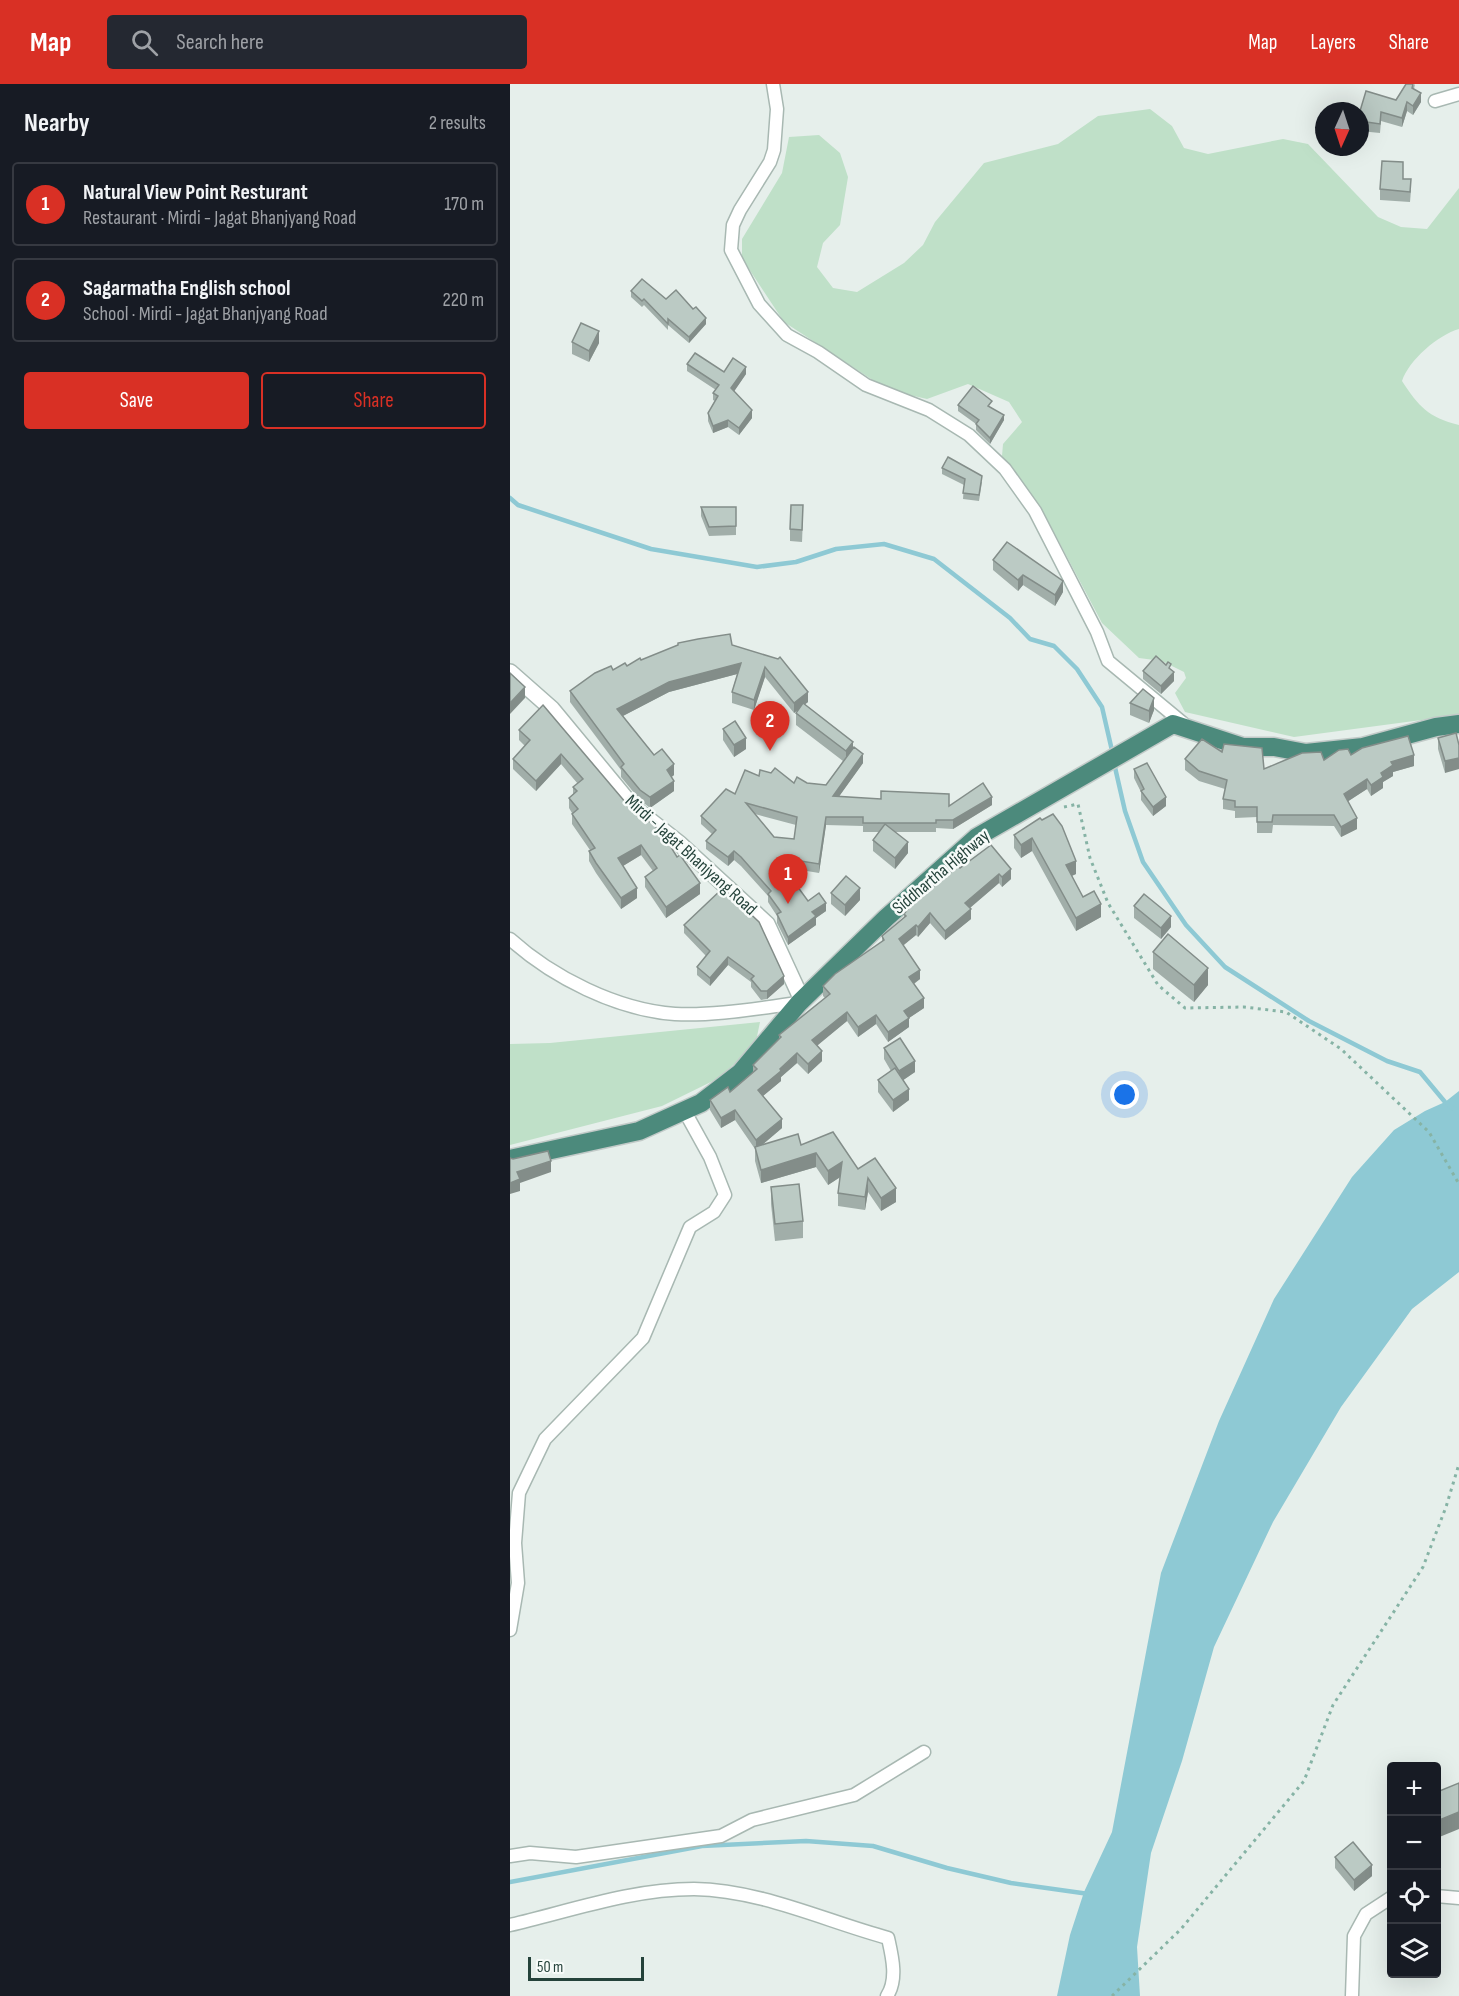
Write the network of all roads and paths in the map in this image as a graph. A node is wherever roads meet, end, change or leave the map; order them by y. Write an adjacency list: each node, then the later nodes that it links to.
1 (773, 84): 6 (street)
2 (1459, 94): 3 (street)
3 (1435, 101)
4 (510, 672): 9 (street, Mirdi - Jagat Bhanjyang Road)
5 (1459, 724): 6 (highway)
6 (1181, 727): 9 (highway, Siddhartha Highway)
7 (1060, 808): 12 (path)
8 (510, 939): 9 (street)
9 (801, 1002): 10 (highway, Siddhartha Highway)
10 (684, 1110): 11 (highway, Siddhartha Highway); 14 (street)
11 (510, 1159)
12 (1459, 1184)
13 (1459, 1464): 22 (path)
14 (510, 1630)
15 (924, 1752): 16 (street)
16 (510, 1856)
17 (1441, 1896): 18 (street)
18 (1459, 1898)
19 (1387, 1900): 23 (street)
20 (510, 1924): 21 (street)
21 (887, 1996)
22 (1112, 1996)
23 (1352, 1996)

